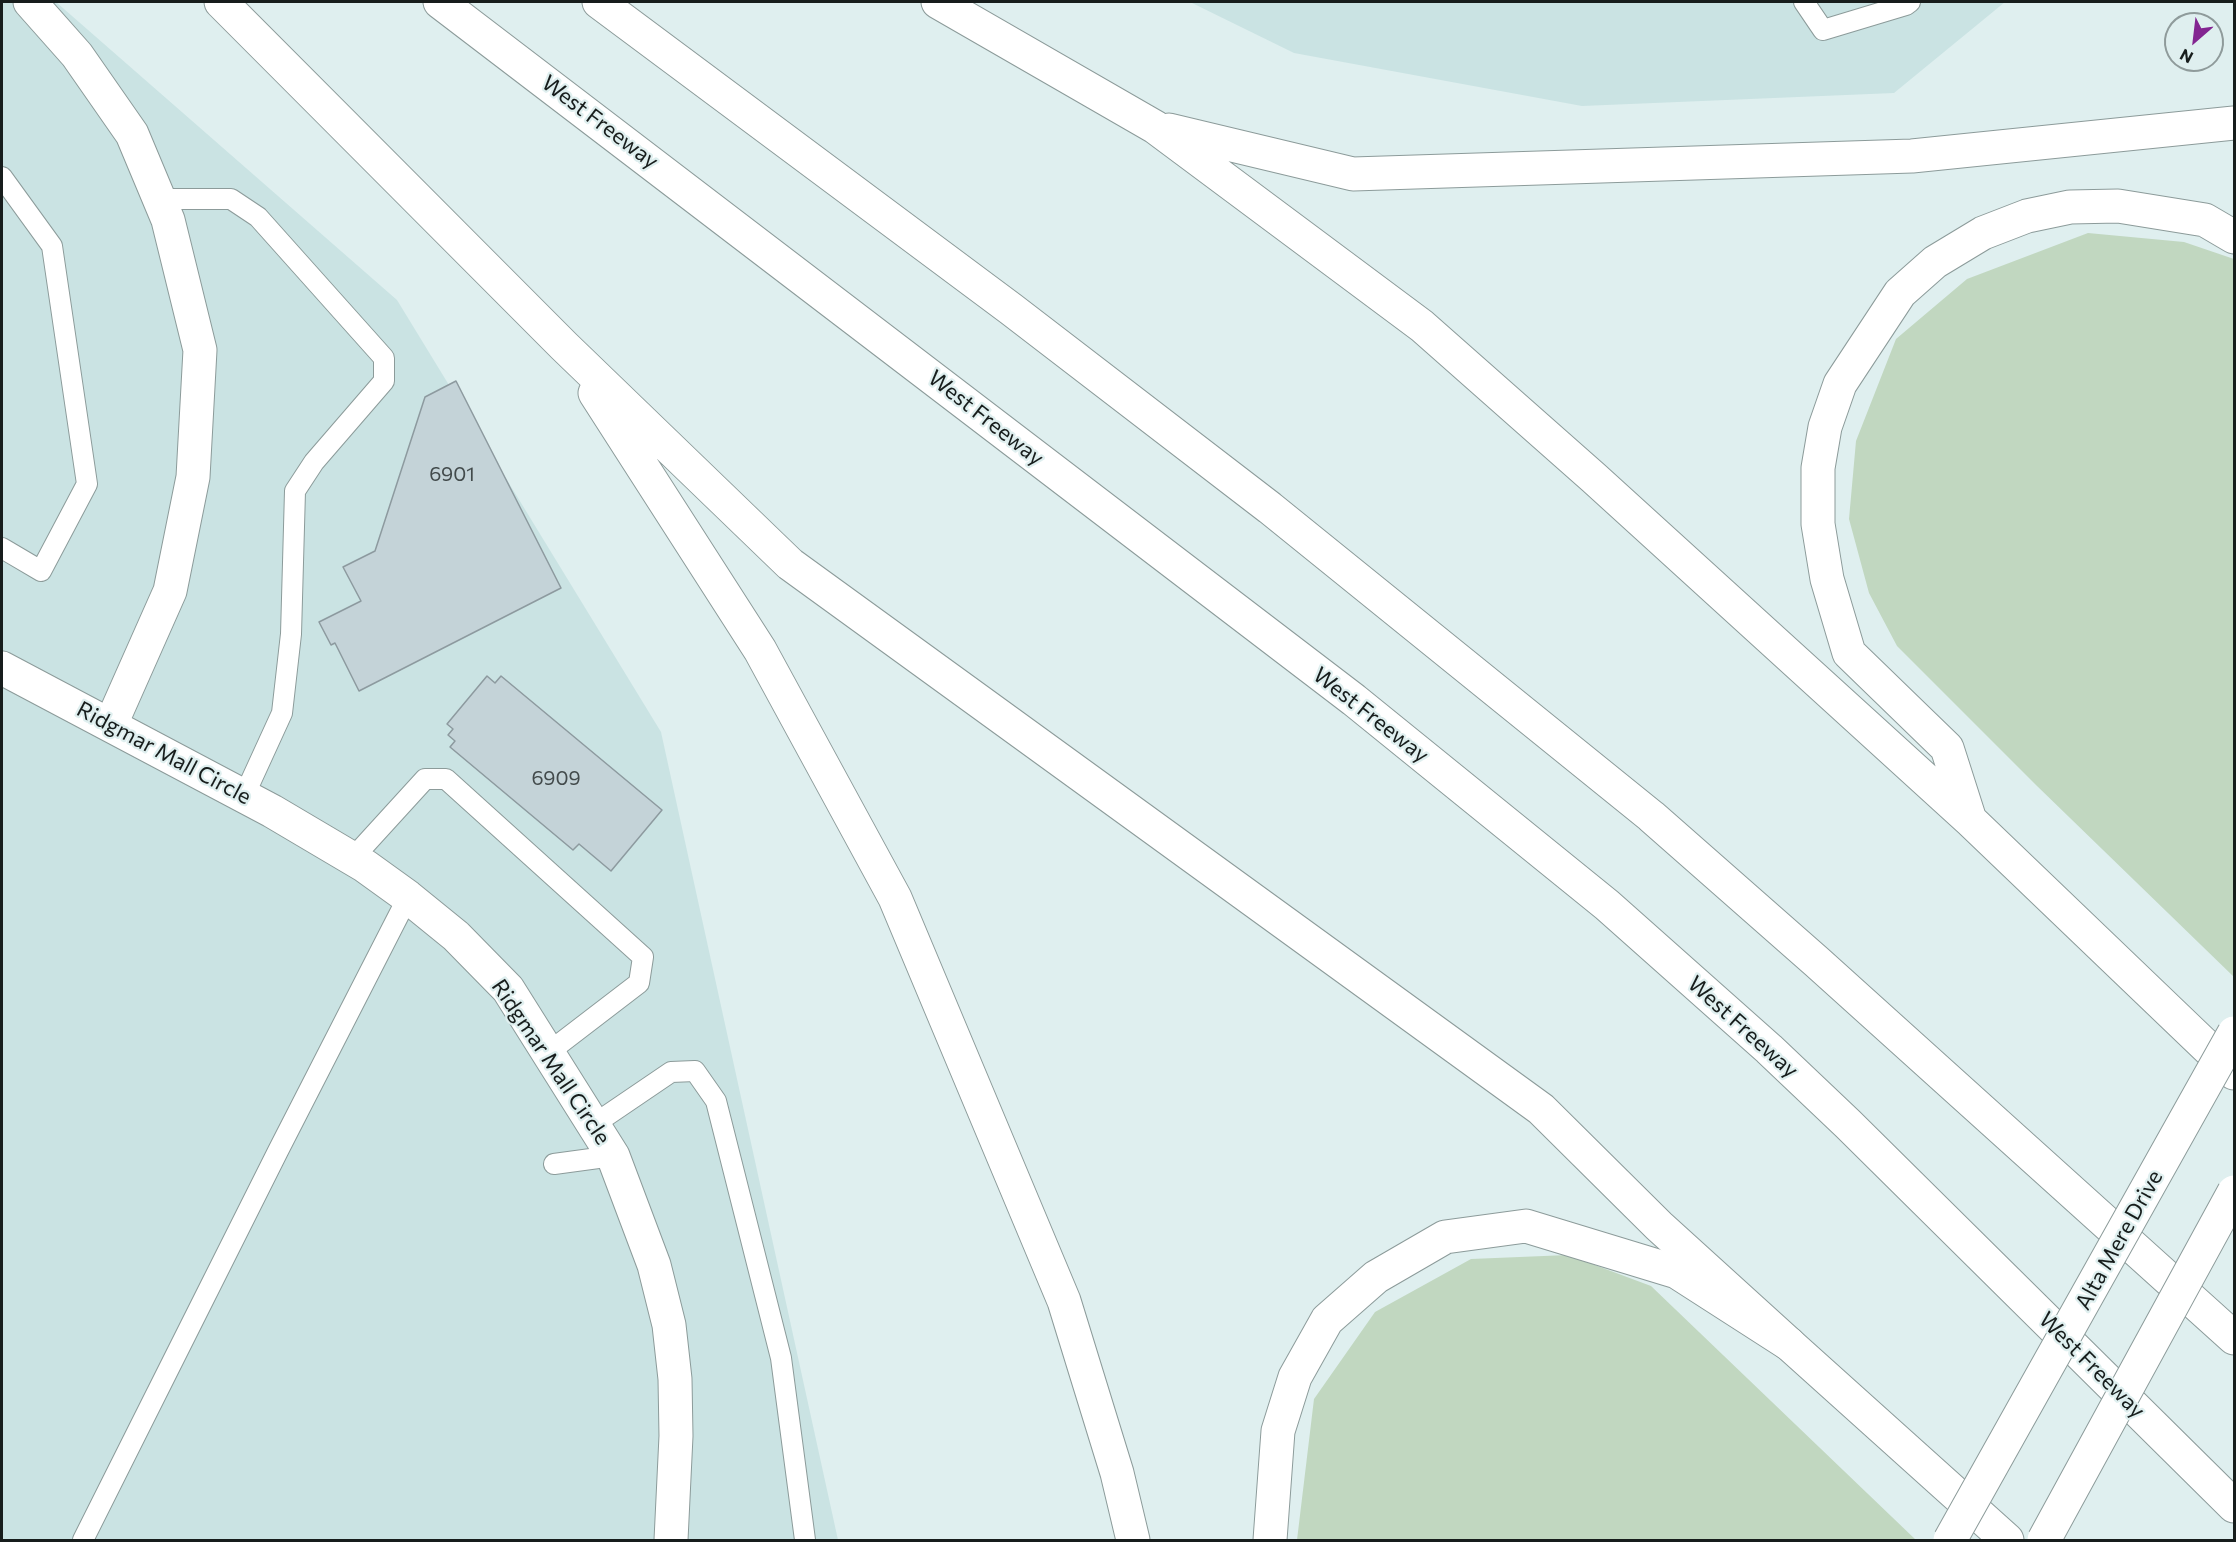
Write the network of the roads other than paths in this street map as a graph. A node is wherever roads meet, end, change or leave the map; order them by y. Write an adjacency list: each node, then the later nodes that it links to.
1 (30, 2): 11 (main road)
2 (221, 2): 13 (main road)
3 (440, 2): 30 (main road, West Freeway)
4 (599, 2): 28 (main road)
5 (938, 2): 9 (main road)
6 (1804, 2): 7 (lane)
7 (1910, 2)
8 (2235, 123): 9 (main road)
9 (1155, 127): 18 (main road)
10 (2, 177): 14 (lane)
11 (160, 199): 16 (main road); 17 (lane)
12 (2235, 237): 18 (main road)
13 (564, 346): 29 (main road); 34 (main road)
14 (2, 548)
15 (2, 668): 16 (main road, Ridgmar Mall Circle)
16 (111, 724): 17 (main road, Ridgmar Mall Circle)
17 (244, 796): 19 (main road, Ridgmar Mall Circle)
18 (1971, 821): 23 (main road)
19 (352, 859): 20 (main road, Ridgmar Mall Circle); 22 (lane)
20 (408, 897): 22 (main road, Ridgmar Mall Circle); 31 (lane)
21 (2235, 1033): 36 (main road, Alta Mere Drive, bridge)
22 (549, 1052): 24 (main road, Ridgmar Mall Circle)
23 (2235, 1073)
24 (593, 1125): 25 (main road, Ridgmar Mall Circle); 33 (lane)
25 (613, 1156): 26 (lane); 32 (main road, Ridgmar Mall Circle)
26 (554, 1164)
27 (2235, 1192): 38 (main road, bridge)
28 (2235, 1338)
29 (1789, 1344): 35 (main road); 37 (main road)
30 (2235, 1506)
31 (83, 1540)
32 (671, 1540)
33 (805, 1540)
34 (1133, 1540)
35 (1270, 1540)
36 (1950, 1540)
37 (2007, 1540)
38 (2044, 1540)

